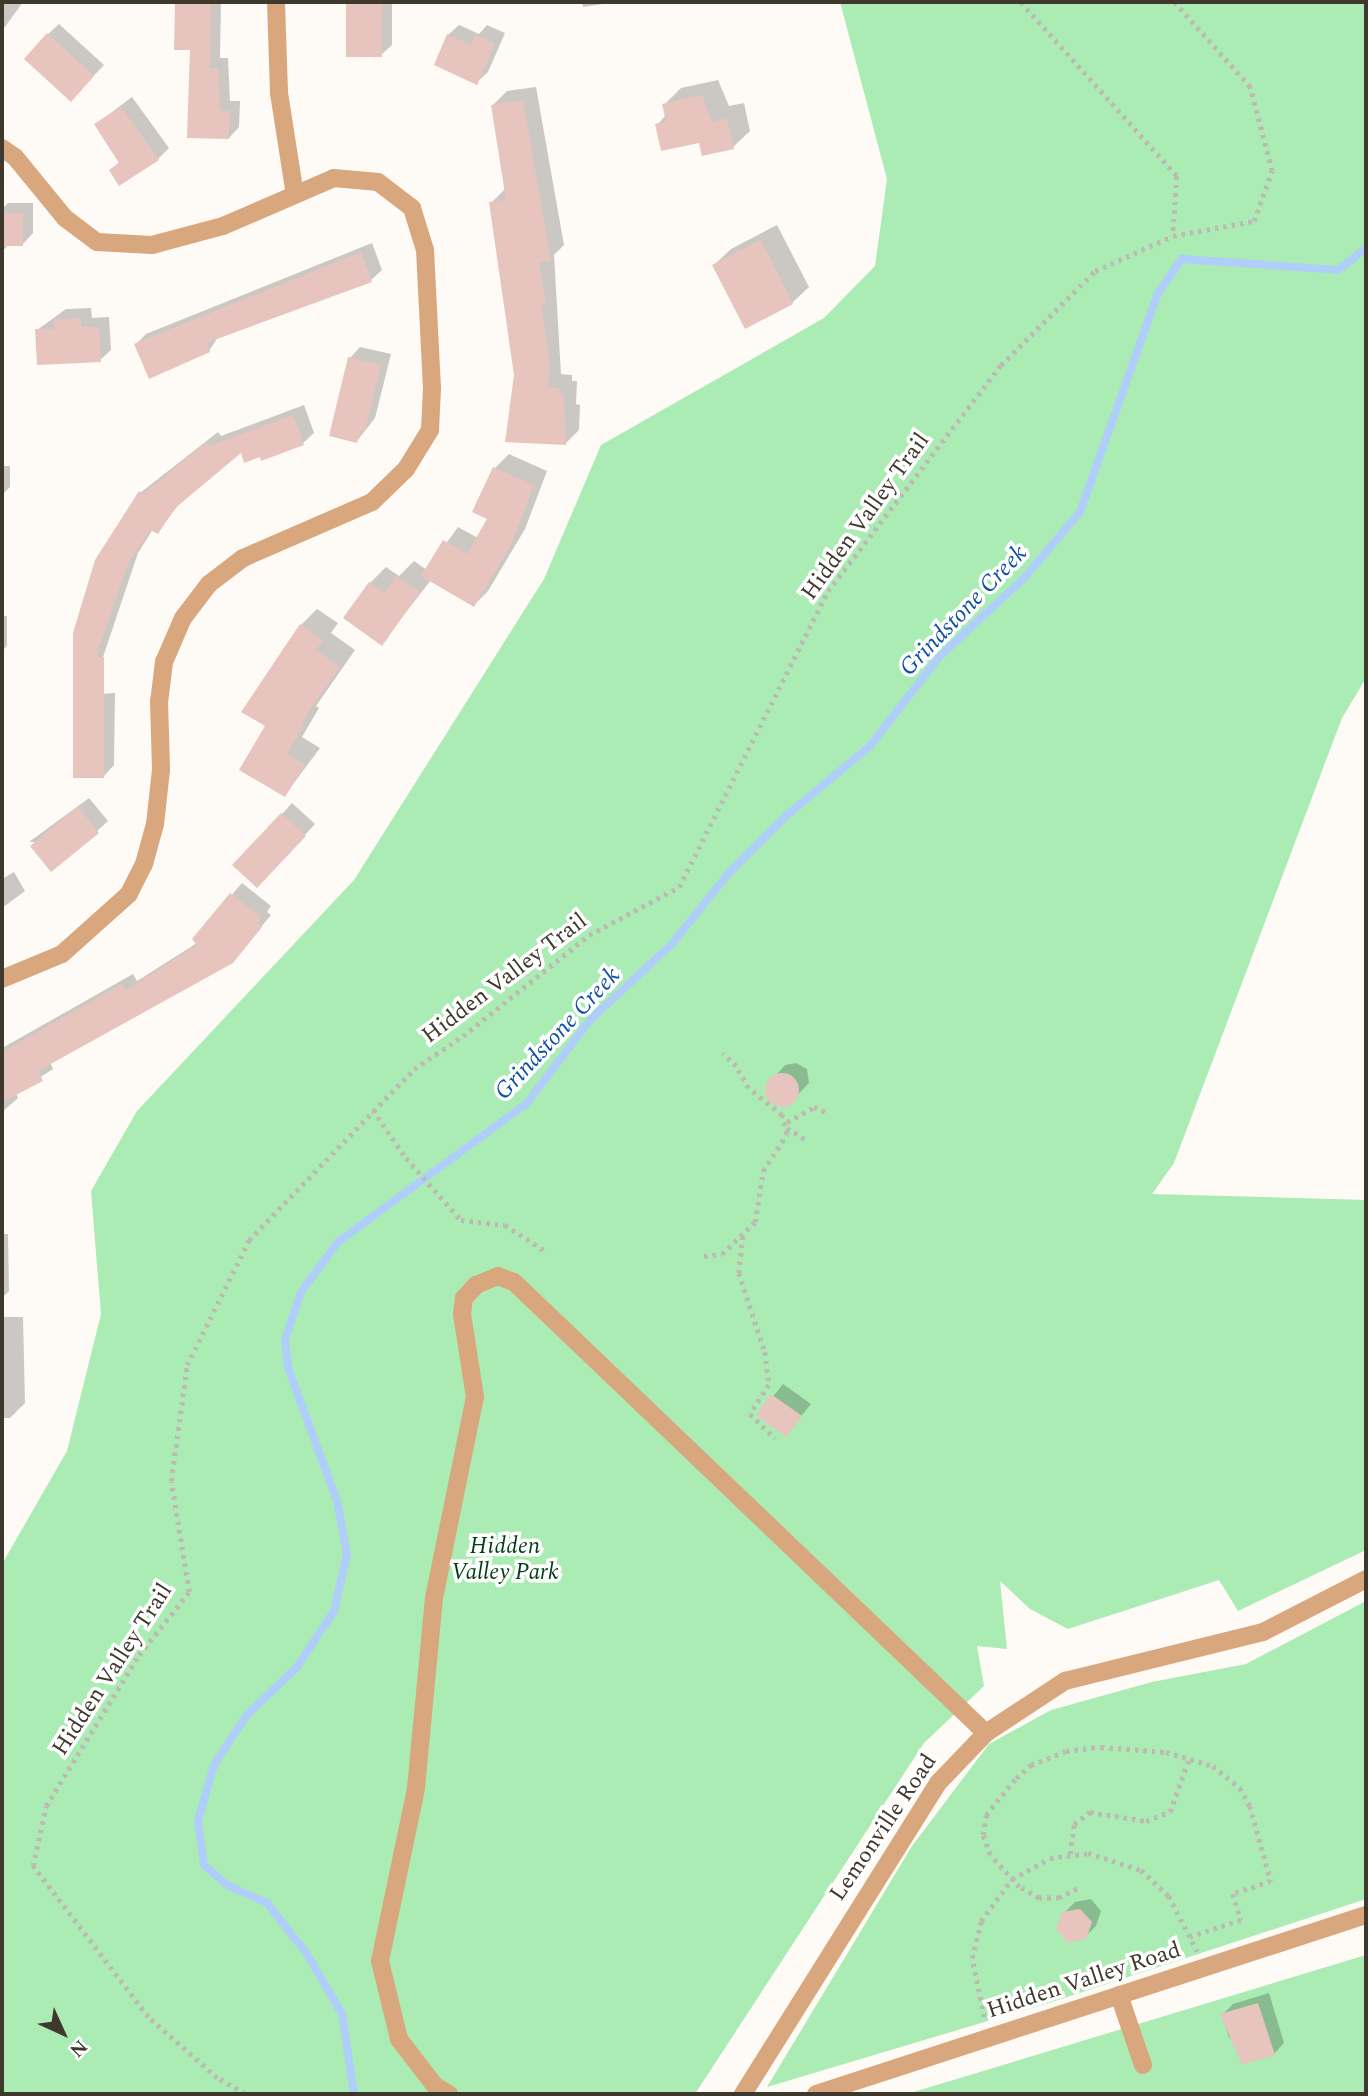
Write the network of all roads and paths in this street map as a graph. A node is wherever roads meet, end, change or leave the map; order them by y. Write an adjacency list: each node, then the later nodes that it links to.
1 (276, 2): 5 (street)
2 (1021, 2): 6 (path)
3 (1174, 2): 6 (path, Hidden Valley Trail)
4 (2, 148): 5 (street)
5 (295, 195): 7 (street)
6 (1173, 236): 9 (path, Hidden Valley Trail)
7 (2, 979)
8 (723, 1054): 11 (path)
9 (373, 1110): 14 (path); 29 (path, Hidden Valley Trail)
10 (828, 1113): 11 (path)
11 (787, 1125): 12 (path); 13 (path)
12 (808, 1141)
13 (743, 1236): 15 (path); 16 (path)
14 (544, 1250)
15 (704, 1256)
16 (775, 1438)
17 (1366, 1580): 18 (street, Lemonville Road)
18 (986, 1732): 30 (street); 31 (street, Lemonville Road)
19 (1189, 1759): 20 (path); 21 (path); 24 (path)
20 (1070, 1854): 21 (path); 24 (path)
21 (1012, 1879): 22 (path); 27 (path)
22 (1077, 1889)
23 (1366, 1915): 25 (street, Hidden Valley Road)
24 (1191, 1937): 25 (path)
25 (1205, 1968): 26 (street, Hidden Valley Road)
26 (1119, 1995): 27 (street, Hidden Valley Road); 28 (street)
27 (990, 2037): 32 (street, Hidden Valley Road)
28 (1143, 2066)
29 (245, 2094)
30 (449, 2094)
31 (743, 2094)
32 (816, 2094)

